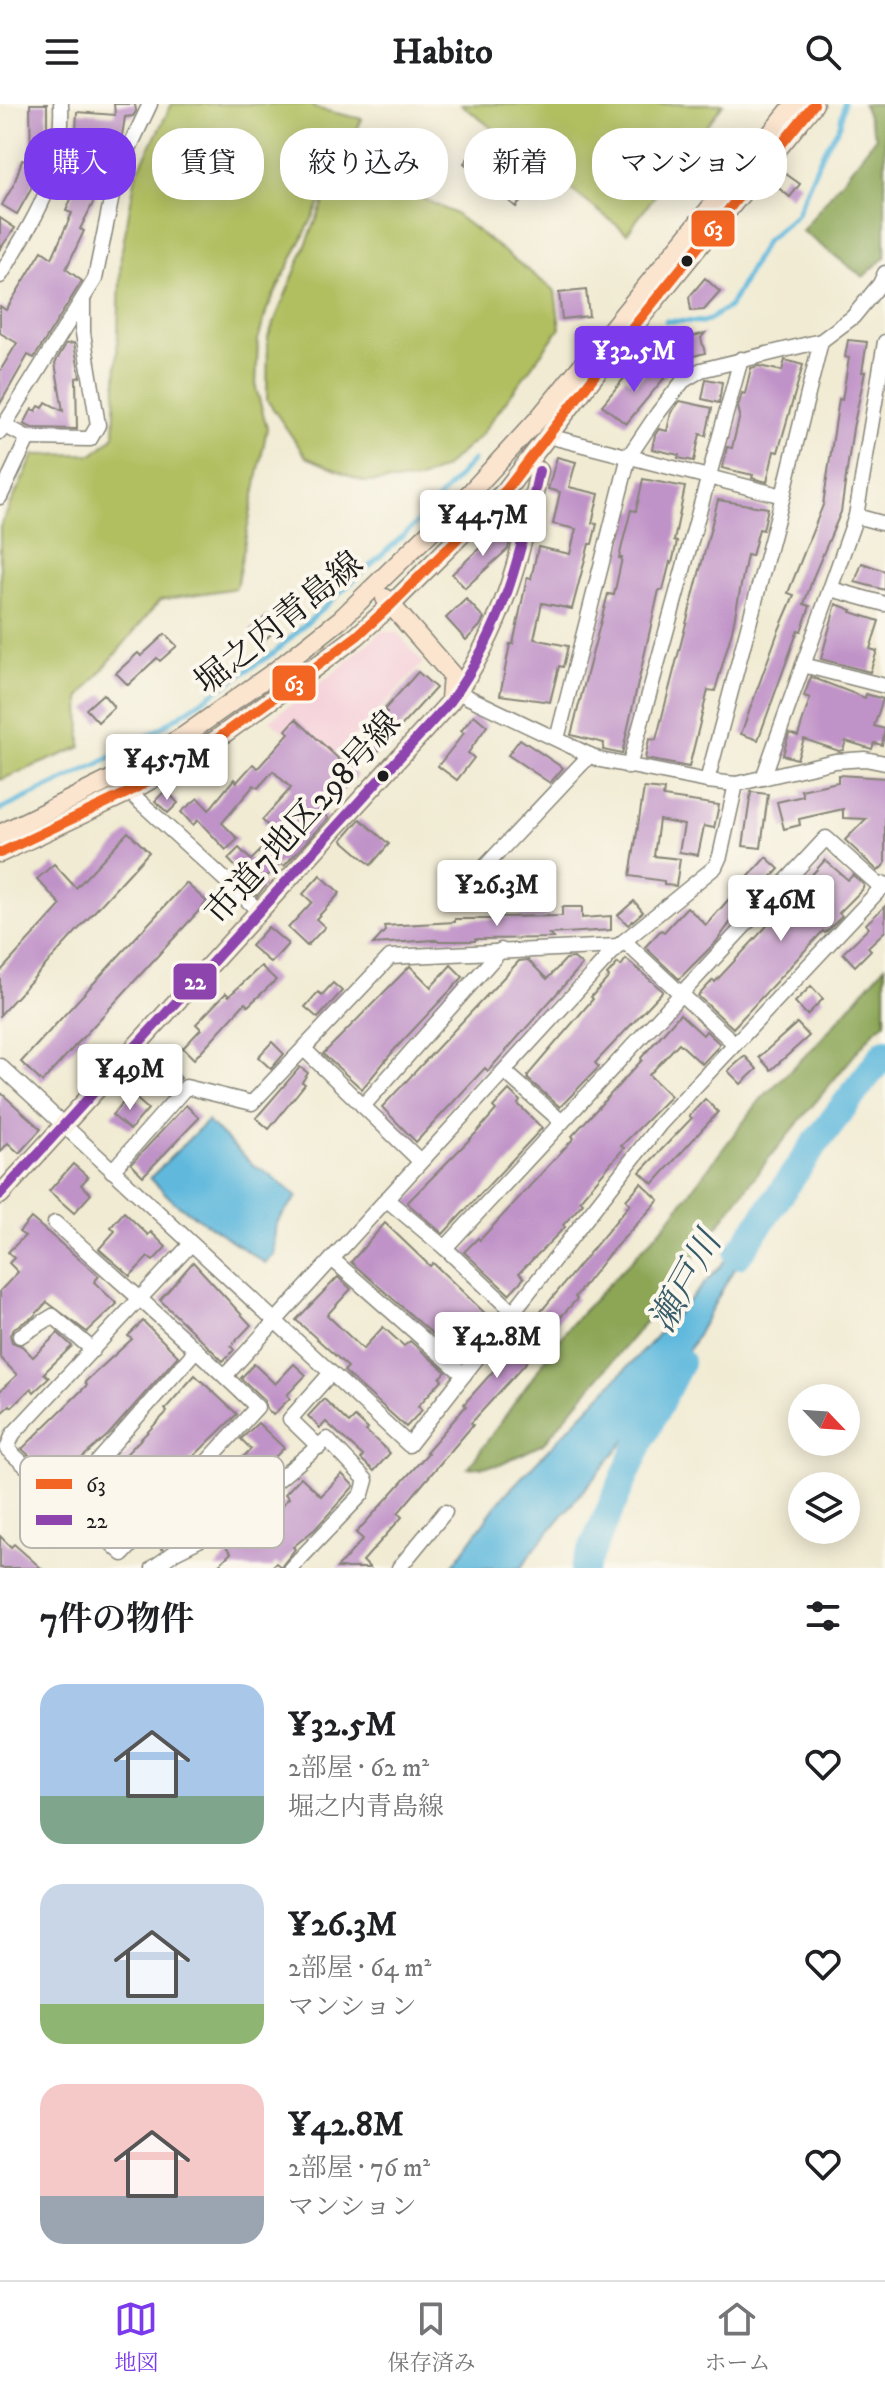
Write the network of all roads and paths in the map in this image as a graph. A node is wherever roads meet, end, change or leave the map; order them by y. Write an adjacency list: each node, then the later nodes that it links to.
1 (61, 104): 5 (street)
2 (150, 104): 7 (street)
3 (795, 104): 21 (main road, 堀之内青島線)
4 (814, 104): 12 (main road, 堀之内青島線)
5 (0, 276)
6 (883, 281): 8 (street)
7 (83, 298): 11 (street); 13 (street)
8 (821, 341): 10 (street); 17 (street)
9 (885, 342): 19 (street)
10 (741, 359): 14 (street); 16 (street)
11 (2, 428): 13 (street)
12 (548, 436): 14 (street); 24 (main road, 堀之内青島線)
13 (28, 438): 18 (street)
14 (629, 456): 16 (street); 28 (street)
15 (539, 471): 27 (main road, 市道7地区298号線)
16 (707, 477): 17 (street); 31 (street)
17 (783, 496): 33 (street)
18 (0, 497)
19 (856, 516): 20 (street); 22 (street)
20 (885, 524)
21 (375, 587): 24 (main road); 35 (main road, 堀之内青島線)
22 (831, 589): 23 (street); 25 (street)
23 (885, 604)
24 (391, 605): 27 (main road); 35 (main road, 堀之内青島線)
25 (803, 665): 26 (street); 32 (street)
26 (885, 686)
27 (453, 695): 28 (street); 40 (main road, 市道7地区298号線)
28 (557, 739): 29 (street)
29 (590, 755): 31 (street); 39 (street)
30 (885, 763): 32 (street)
31 (629, 767): 33 (street)
32 (763, 778): 34 (street)
33 (707, 781): 34 (street)
34 (736, 784): 41 (street)
35 (122, 785): 36 (main road, 堀之内青島線); 37 (main road, 堀之内青島線); 40 (street)
36 (0, 834)
37 (0, 853)
38 (883, 886): 43 (street); 44 (street)
39 (462, 891)
40 (259, 911): 50 (main road, 市道7地区298号線)
41 (621, 943): 42 (street); 43 (street); 47 (street)
42 (501, 950): 45 (street); 48 (street)
43 (680, 993): 44 (street); 49 (street)
44 (735, 1044): 60 (street)
45 (304, 1049): 48 (street); 52 (street)
46 (0, 1066): 50 (street)
47 (504, 1071): 49 (street); 51 (street)
48 (363, 1106): 51 (street)
49 (562, 1122): 57 (street)
50 (63, 1127): 52 (street); 53 (main road, 市道7地区298号線)
51 (420, 1161): 54 (street)
52 (112, 1171): 56 (street)
53 (0, 1195)
54 (386, 1199): 57 (street); 58 (street)
55 (55, 1223): 59 (street)
56 (191, 1244): 59 (street); 61 (street)
57 (445, 1248): 60 (street)
58 (332, 1259): 61 (street); 66 (street)
59 (140, 1300): 63 (street); 64 (street)
60 (513, 1312): 66 (street)
61 (274, 1322): 65 (street); 67 (street)
62 (20, 1336): 63 (street)
63 (93, 1350): 71 (street)
64 (196, 1350): 67 (street); 69 (street)
65 (331, 1373): 66 (street); 68 (street)
66 (464, 1375)
67 (225, 1376): 70 (street)
68 (319, 1447): 72 (street); 76 (street)
69 (103, 1456)
70 (212, 1456)
71 (20, 1461)
72 (284, 1476)
73 (445, 1512): 77 (street)
74 (183, 1548): 75 (street)
75 (153, 1568)
76 (291, 1568)
77 (399, 1568)

